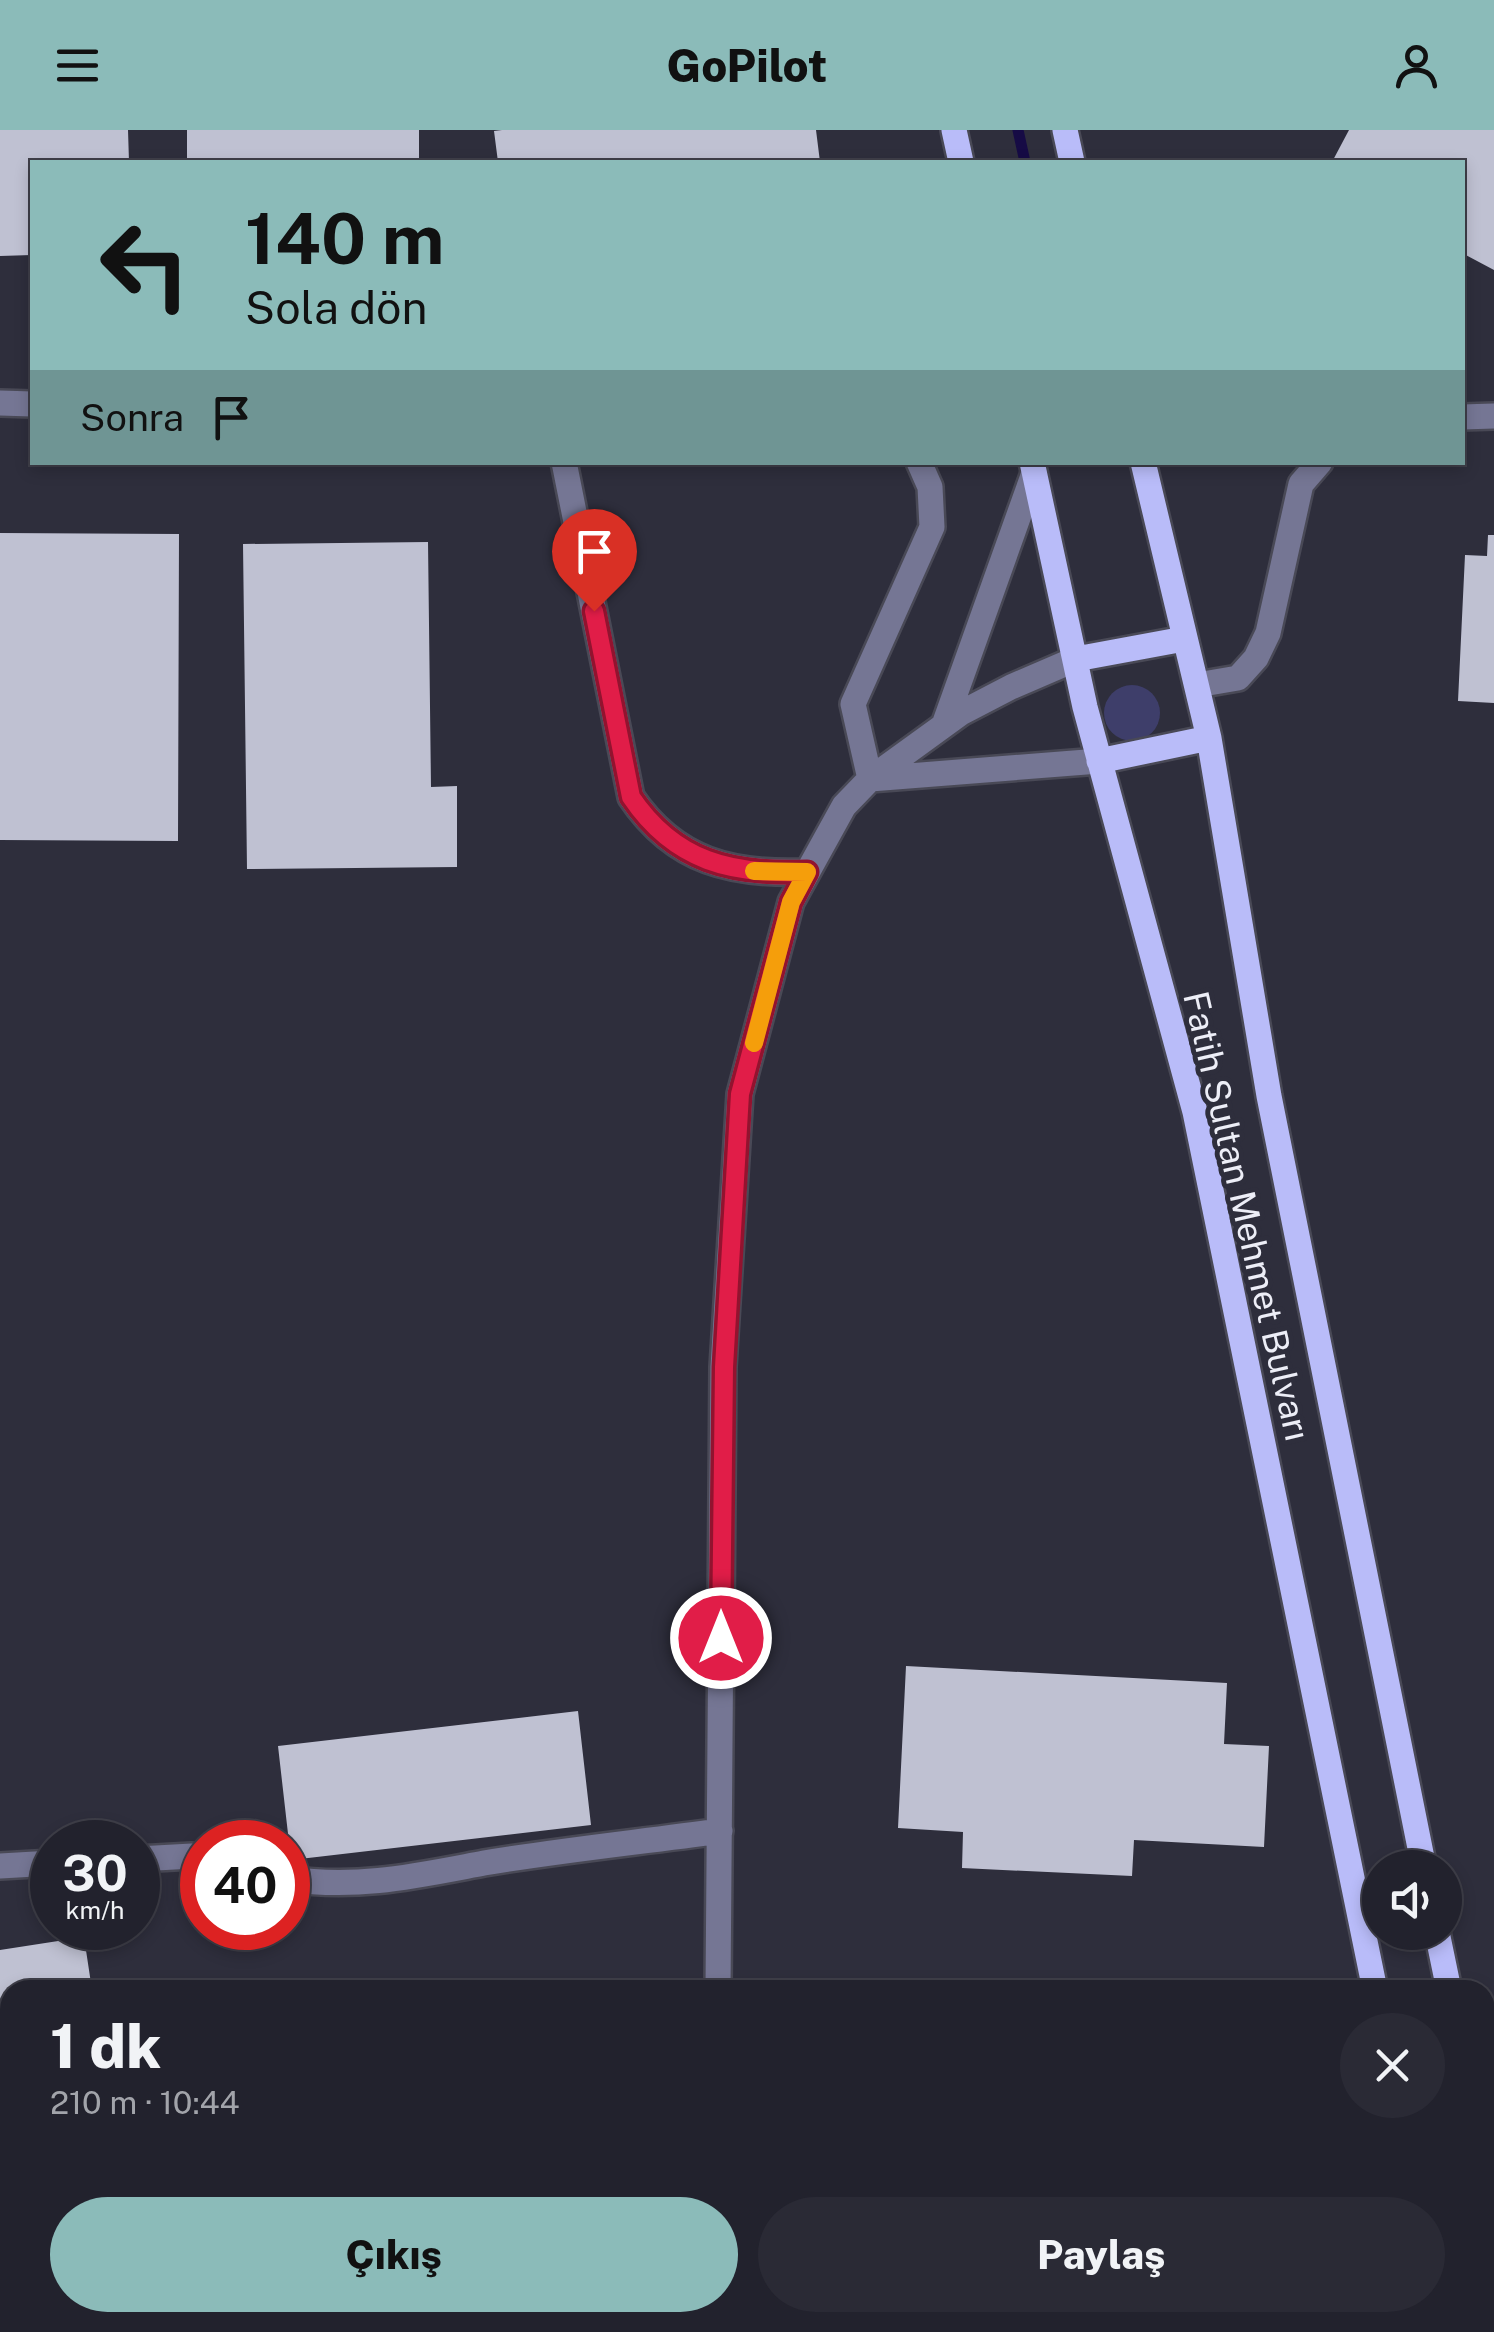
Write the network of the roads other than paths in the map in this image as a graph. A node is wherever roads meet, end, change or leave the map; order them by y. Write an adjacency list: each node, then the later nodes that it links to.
1 (954, 130): 3 (main road)
2 (1064, 130): 4 (main road)
3 (962, 160)
4 (1072, 160)
5 (0, 403): 6 (street)
6 (30, 404)
7 (1494, 416): 8 (street)
8 (1465, 417)
9 (565, 465): 21 (street)
10 (921, 465): 20 (street)
11 (1144, 465): 14 (main road, Fatih Sultan Mehmet Bulvarı)
12 (1317, 465): 16 (street)
13 (1033, 468): 15 (main road, Fatih Sultan Mehmet Bulvarı); 17 (street)
14 (1184, 639): 15 (main road); 16 (main road, Fatih Sultan Mehmet Bulvarı)
15 (1076, 659): 17 (street); 19 (main road, Fatih Sultan Mehmet Bulvarı)
16 (1197, 684): 18 (main road, Fatih Sultan Mehmet Bulvarı)
17 (944, 725): 20 (street)
18 (1209, 738): 19 (main road); 23 (main road, Fatih Sultan Mehmet Bulvarı)
19 (1100, 761): 20 (street); 29 (main road, Fatih Sultan Mehmet Bulvarı)
20 (870, 779): 21 (street)
21 (807, 872): 22 (street)
22 (720, 1831): 26 (street); 28 (street)
23 (1420, 1850)
24 (30, 1864): 25 (street)
25 (0, 1866)
26 (310, 1881)
27 (1441, 1950): 30 (main road)
28 (718, 1980)
29 (1372, 1980)
30 (1447, 1980)

